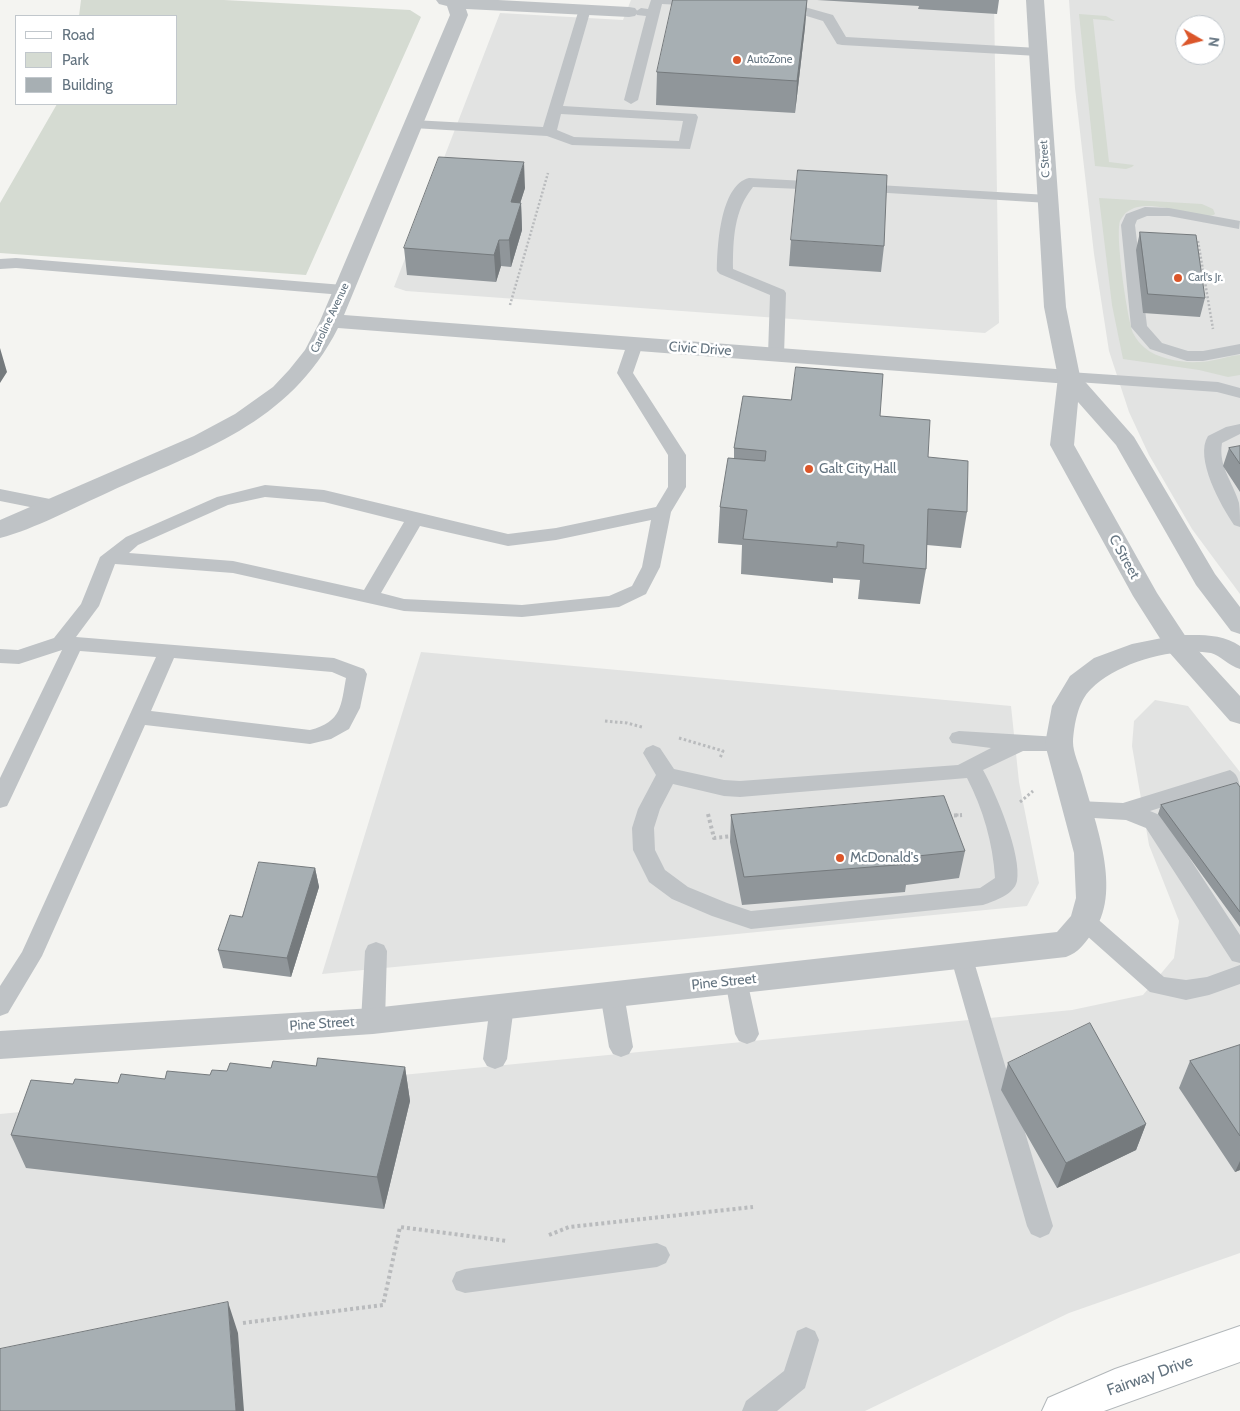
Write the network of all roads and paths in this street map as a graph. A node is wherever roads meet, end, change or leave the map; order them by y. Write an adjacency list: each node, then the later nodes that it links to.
1 (1035, 0): 8 (street, C Street)
2 (450, 1): 5 (street); 11 (street, Caroline Avenue)
3 (716, 3): 7 (lane)
4 (763, 7): 8 (lane)
5 (585, 9): 6 (street); 10 (lane)
6 (629, 12): 7 (lane)
7 (653, 13): 9 (lane)
8 (1038, 52): 14 (street, C Street)
9 (631, 100)
10 (556, 110): 12 (lane); 12 (lane)
11 (413, 124): 12 (lane); 18 (street, Caroline Avenue)
12 (549, 132)
13 (548, 174): 19 (path)
14 (1048, 199): 24 (lane); 25 (street, C Street)
15 (1194, 218): 16 (lane); 21 (path); 23 (lane)
16 (1239, 225)
17 (0, 264): 18 (lane)
18 (343, 290): 20 (street, Caroline Avenue)
19 (510, 305)
20 (330, 321): 22 (street, Civic Drive); 29 (street, Caroline Avenue)
21 (1214, 337)
22 (635, 344): 24 (street, Civic Drive); 30 (lane)
23 (1240, 349)
24 (776, 355): 25 (street, Civic Drive)
25 (1069, 377): 26 (lane); 36 (street, C Street); 38 (street, C Street)
26 (1240, 393)
27 (1240, 429): 32 (lane)
28 (0, 495): 29 (lane)
29 (55, 506): 33 (street, Caroline Avenue)
30 (662, 512): 31 (lane); 35 (lane)
31 (415, 518): 34 (lane); 35 (lane)
32 (1240, 521)
33 (0, 530)
34 (111, 558): 35 (lane); 37 (lane)
35 (368, 597)
36 (1240, 625)
37 (67, 644): 39 (lane); 40 (lane); 51 (lane)
38 (1177, 644): 41 (street, Pine Street); 42 (street, C Street); 46 (street, Pine Street)
39 (168, 651): 43 (lane); 43 (lane)
40 (0, 656)
41 (1240, 660)
42 (1240, 714)
43 (138, 717): 58 (lane)
44 (959, 738): 45 (lane)
45 (1020, 743): 46 (lane); 48 (lane)
46 (1059, 744): 52 (street, Pine Street)
47 (653, 753): 49 (lane)
48 (971, 767): 49 (lane); 49 (lane)
49 (667, 775)
50 (1240, 791): 53 (lane)
51 (0, 800)
52 (1078, 809): 53 (lane); 54 (street, Pine Street)
53 (1127, 810): 56 (lane)
54 (1085, 922): 57 (street, Pine Street); 59 (lane)
55 (376, 951): 64 (lane)
56 (1240, 954)
57 (961, 955): 60 (street, Pine Street); 69 (lane)
58 (10, 972): 62 (lane)
59 (1240, 974)
60 (736, 980): 61 (street, Pine Street); 65 (lane)
61 (612, 994): 63 (street, Pine Street); 67 (lane)
62 (0, 1006)
63 (502, 1006): 64 (street, Pine Street); 68 (lane)
64 (373, 1020): 66 (street, Pine Street)
65 (747, 1034)
66 (0, 1045)
67 (621, 1046)
68 (494, 1059)
69 (1040, 1226)
70 (656, 1255): 71 (lane)
71 (465, 1281)
72 (806, 1340): 74 (lane)
73 (1240, 1344): 75 (main road, Fairway Drive)
74 (756, 1411)
75 (1060, 1411)

